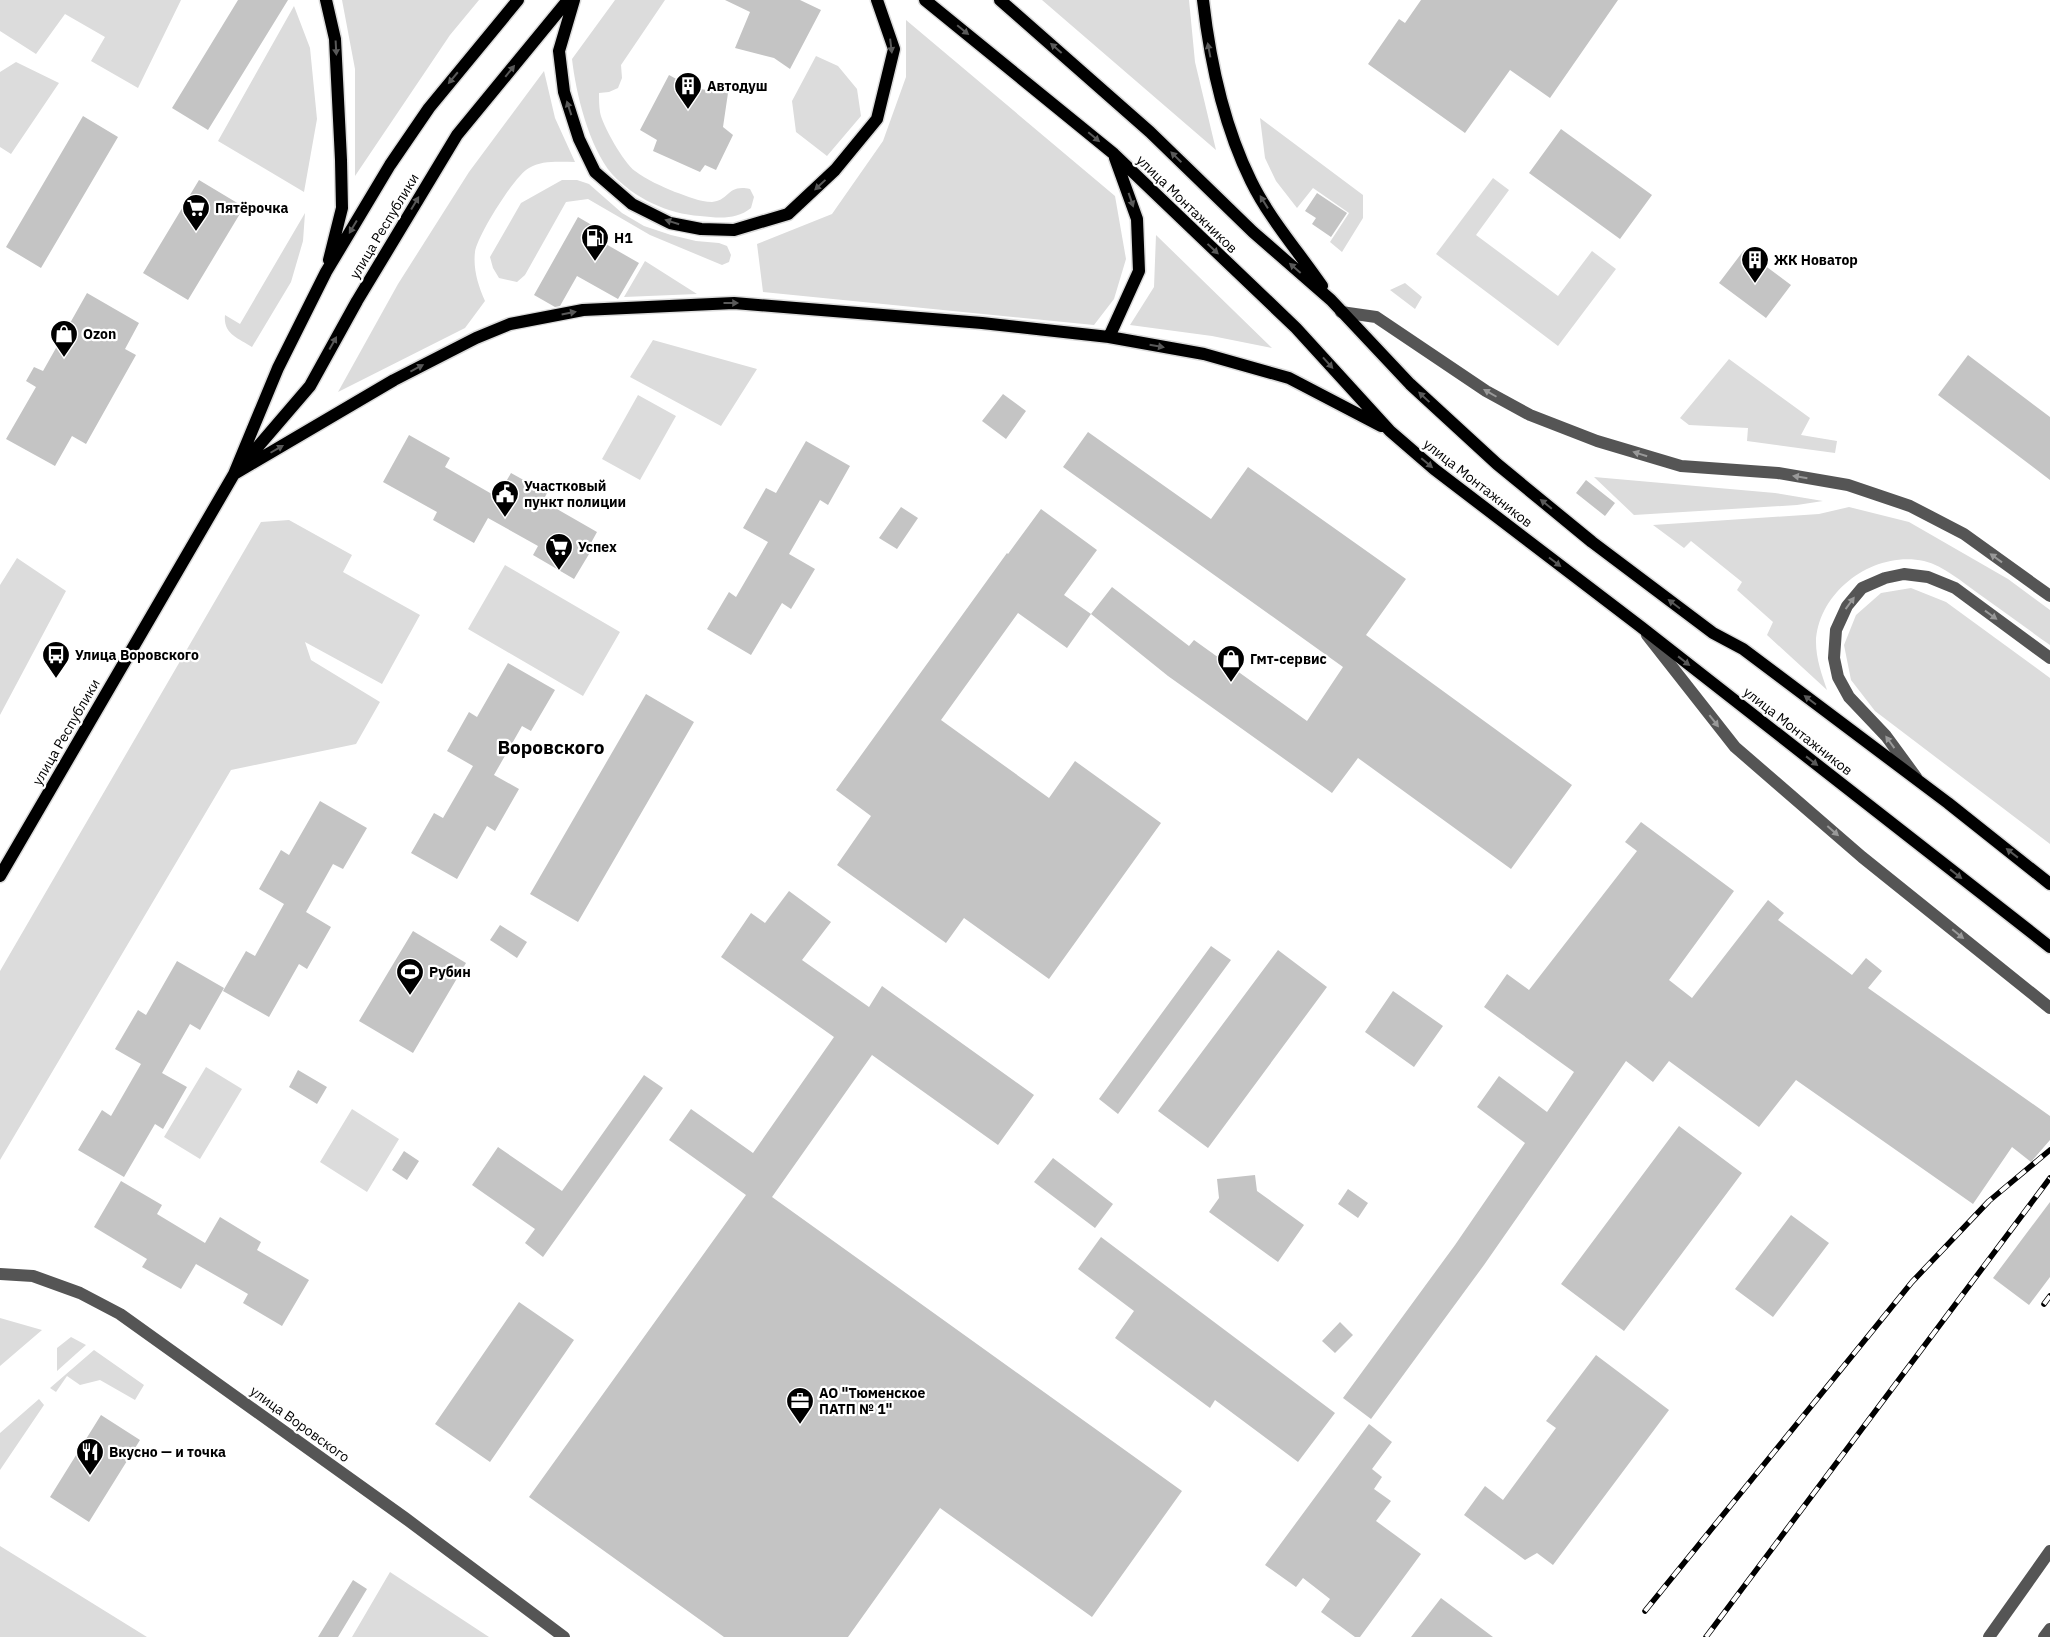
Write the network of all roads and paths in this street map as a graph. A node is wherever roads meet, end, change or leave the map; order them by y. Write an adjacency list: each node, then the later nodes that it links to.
1 (326, 0): 10 (main road, one-way to 10)
2 (518, 0): 10 (main road, улица Республики, one-way to 10)
3 (568, 0): 15 (main road, улица Республики, one-way to 3)
4 (574, 0): 5 (main road, one-way to 4)
5 (878, 0)
6 (925, 0): 9 (main road, улица Монтажников, one-way to 9)
7 (1000, 0): 11 (main road, улица Монтажников, one-way to 7)
8 (1203, 0): 11 (main road, one-way to 8)
9 (1114, 154): 13 (main road, one-way to 13); 14 (main road, улица Монтажников, one-way to 14)
10 (326, 272): 15 (main road, улица Республики)
11 (1331, 300): 12 (main road, улица Монтажников)
12 (1342, 312): 16 (street, one-way to 12); 19 (main road, улица Монтажников, one-way to 12)
13 (1109, 337): 14 (main road, one-way to 14); 15 (main road, one-way to 13)
14 (1390, 431): 17 (main road, улица Монтажников, one-way to 17)
15 (234, 474): 20 (main road, улица Республики)
16 (2050, 596)
17 (1641, 627): 22 (main road, улица Монтажников, one-way to 22); 23 (street, one-way to 23)
18 (2050, 658): 19 (street, one-way to 18)
19 (1919, 782): 21 (main road, улица Монтажников, one-way to 19)
20 (0, 876)
21 (2050, 884)
22 (2050, 947)
23 (2050, 1008)
24 (0, 1274): 27 (street, улица Воровского)
25 (2050, 1551): 28 (street)
26 (2050, 1629): 29 (street)
27 (564, 1637)
28 (1989, 1637)
29 (2044, 1637)

